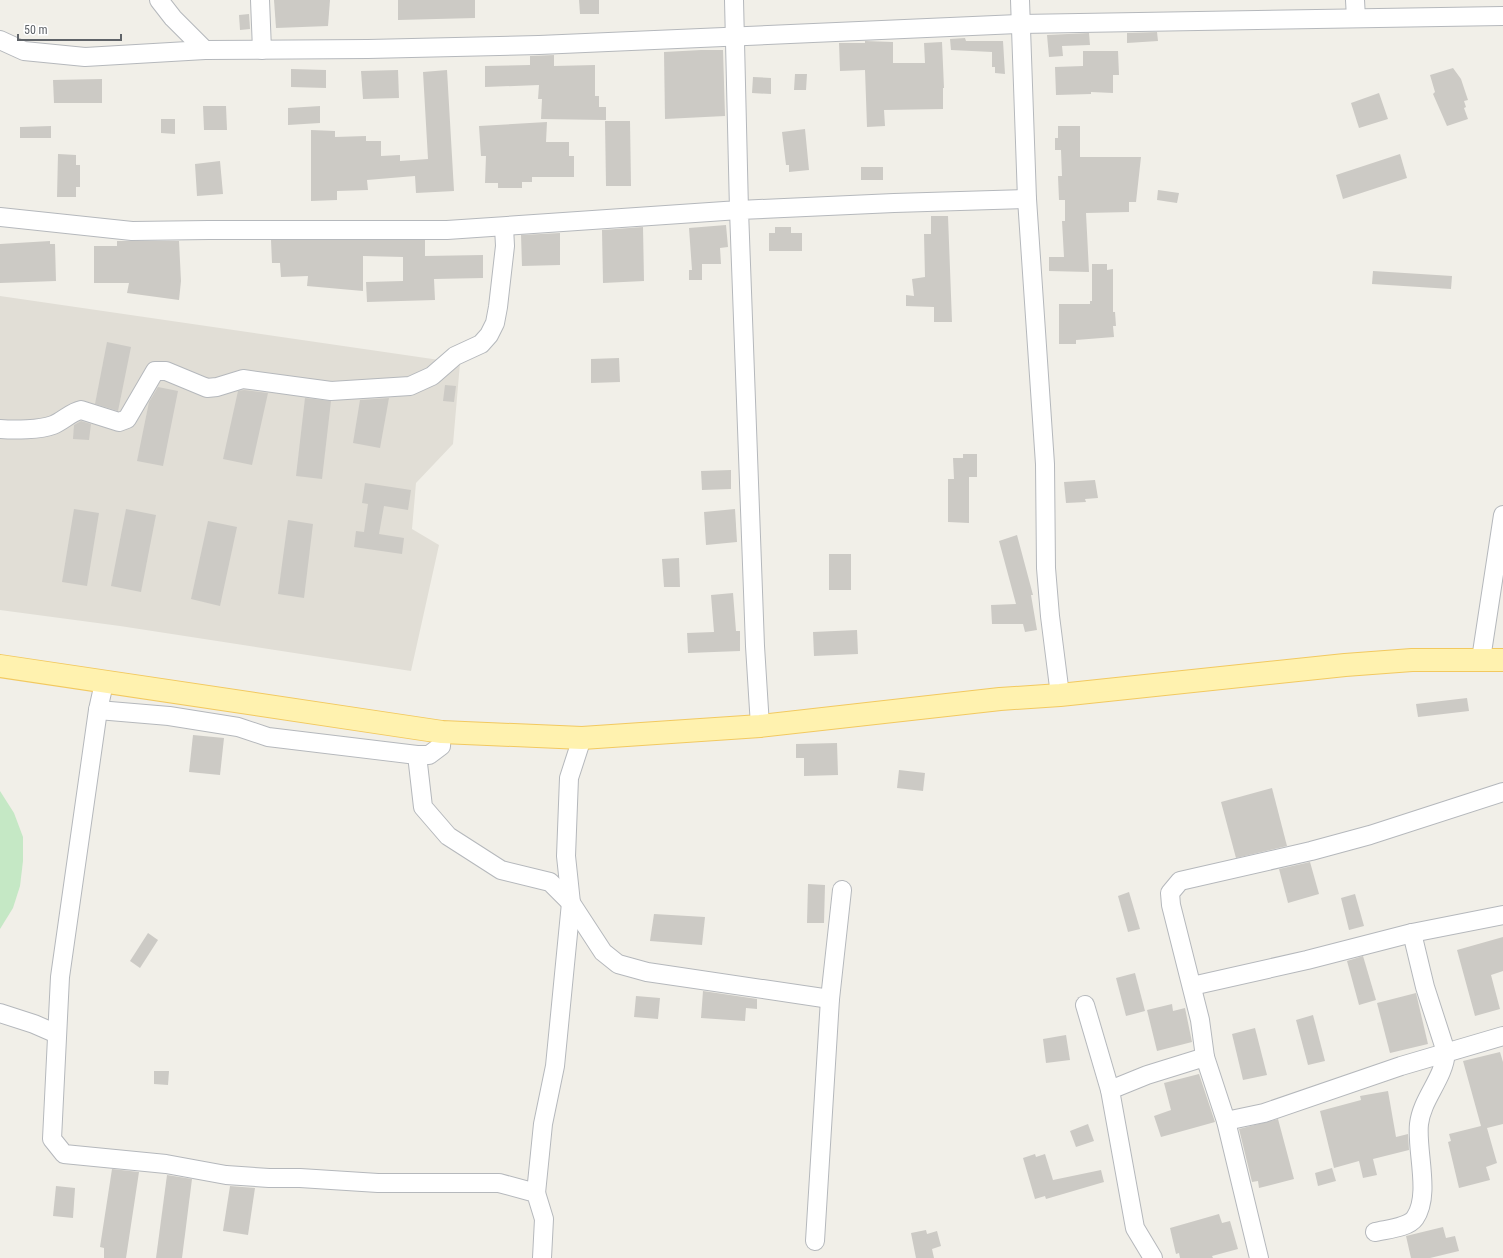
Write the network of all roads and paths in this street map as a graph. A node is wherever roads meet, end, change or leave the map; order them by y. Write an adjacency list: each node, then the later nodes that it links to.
1 (159, 0): 11 (street)
2 (260, 0): 12 (street)
3 (734, 0): 9 (street)
4 (1020, 0): 8 (street)
5 (1355, 0): 7 (street)
6 (1503, 16): 7 (street)
7 (1356, 18): 8 (street)
8 (1020, 24): 9 (street); 13 (street)
9 (734, 36): 12 (street); 14 (street)
10 (0, 41): 11 (street)
11 (205, 50): 12 (street)
12 (262, 50)
13 (1027, 199): 14 (street); 23 (street)
14 (739, 210): 16 (street); 25 (street)
15 (0, 217): 16 (street)
16 (504, 226): 17 (street)
17 (0, 429)
18 (1503, 515): 19 (street)
19 (1481, 659): 20 (main road); 23 (main road)
20 (1503, 660)
21 (0, 666): 22 (main road)
22 (104, 682): 24 (street); 26 (main road)
23 (1060, 695): 25 (main road)
24 (98, 710): 28 (street); 38 (street)
25 (760, 726): 27 (main road)
26 (442, 732): 27 (main road); 28 (street)
27 (582, 738): 31 (street)
28 (417, 756): 31 (street)
29 (1503, 792): 34 (street)
30 (842, 890): 35 (street)
31 (571, 903): 35 (street); 44 (street)
32 (1503, 915): 33 (street)
33 (1412, 933): 34 (street); 40 (street)
34 (1192, 986): 41 (street)
35 (830, 999): 46 (street)
36 (1085, 1005): 42 (street)
37 (0, 1013): 38 (street)
38 (57, 1034): 44 (street)
39 (1503, 1036): 40 (street)
40 (1446, 1052): 43 (street); 45 (street)
41 (1205, 1057): 42 (street); 43 (street)
42 (1110, 1090): 48 (street)
43 (1226, 1121): 49 (street)
44 (536, 1193): 47 (street)
45 (1376, 1232)
46 (815, 1241)
47 (542, 1258)
48 (1153, 1258)
49 (1259, 1258)

